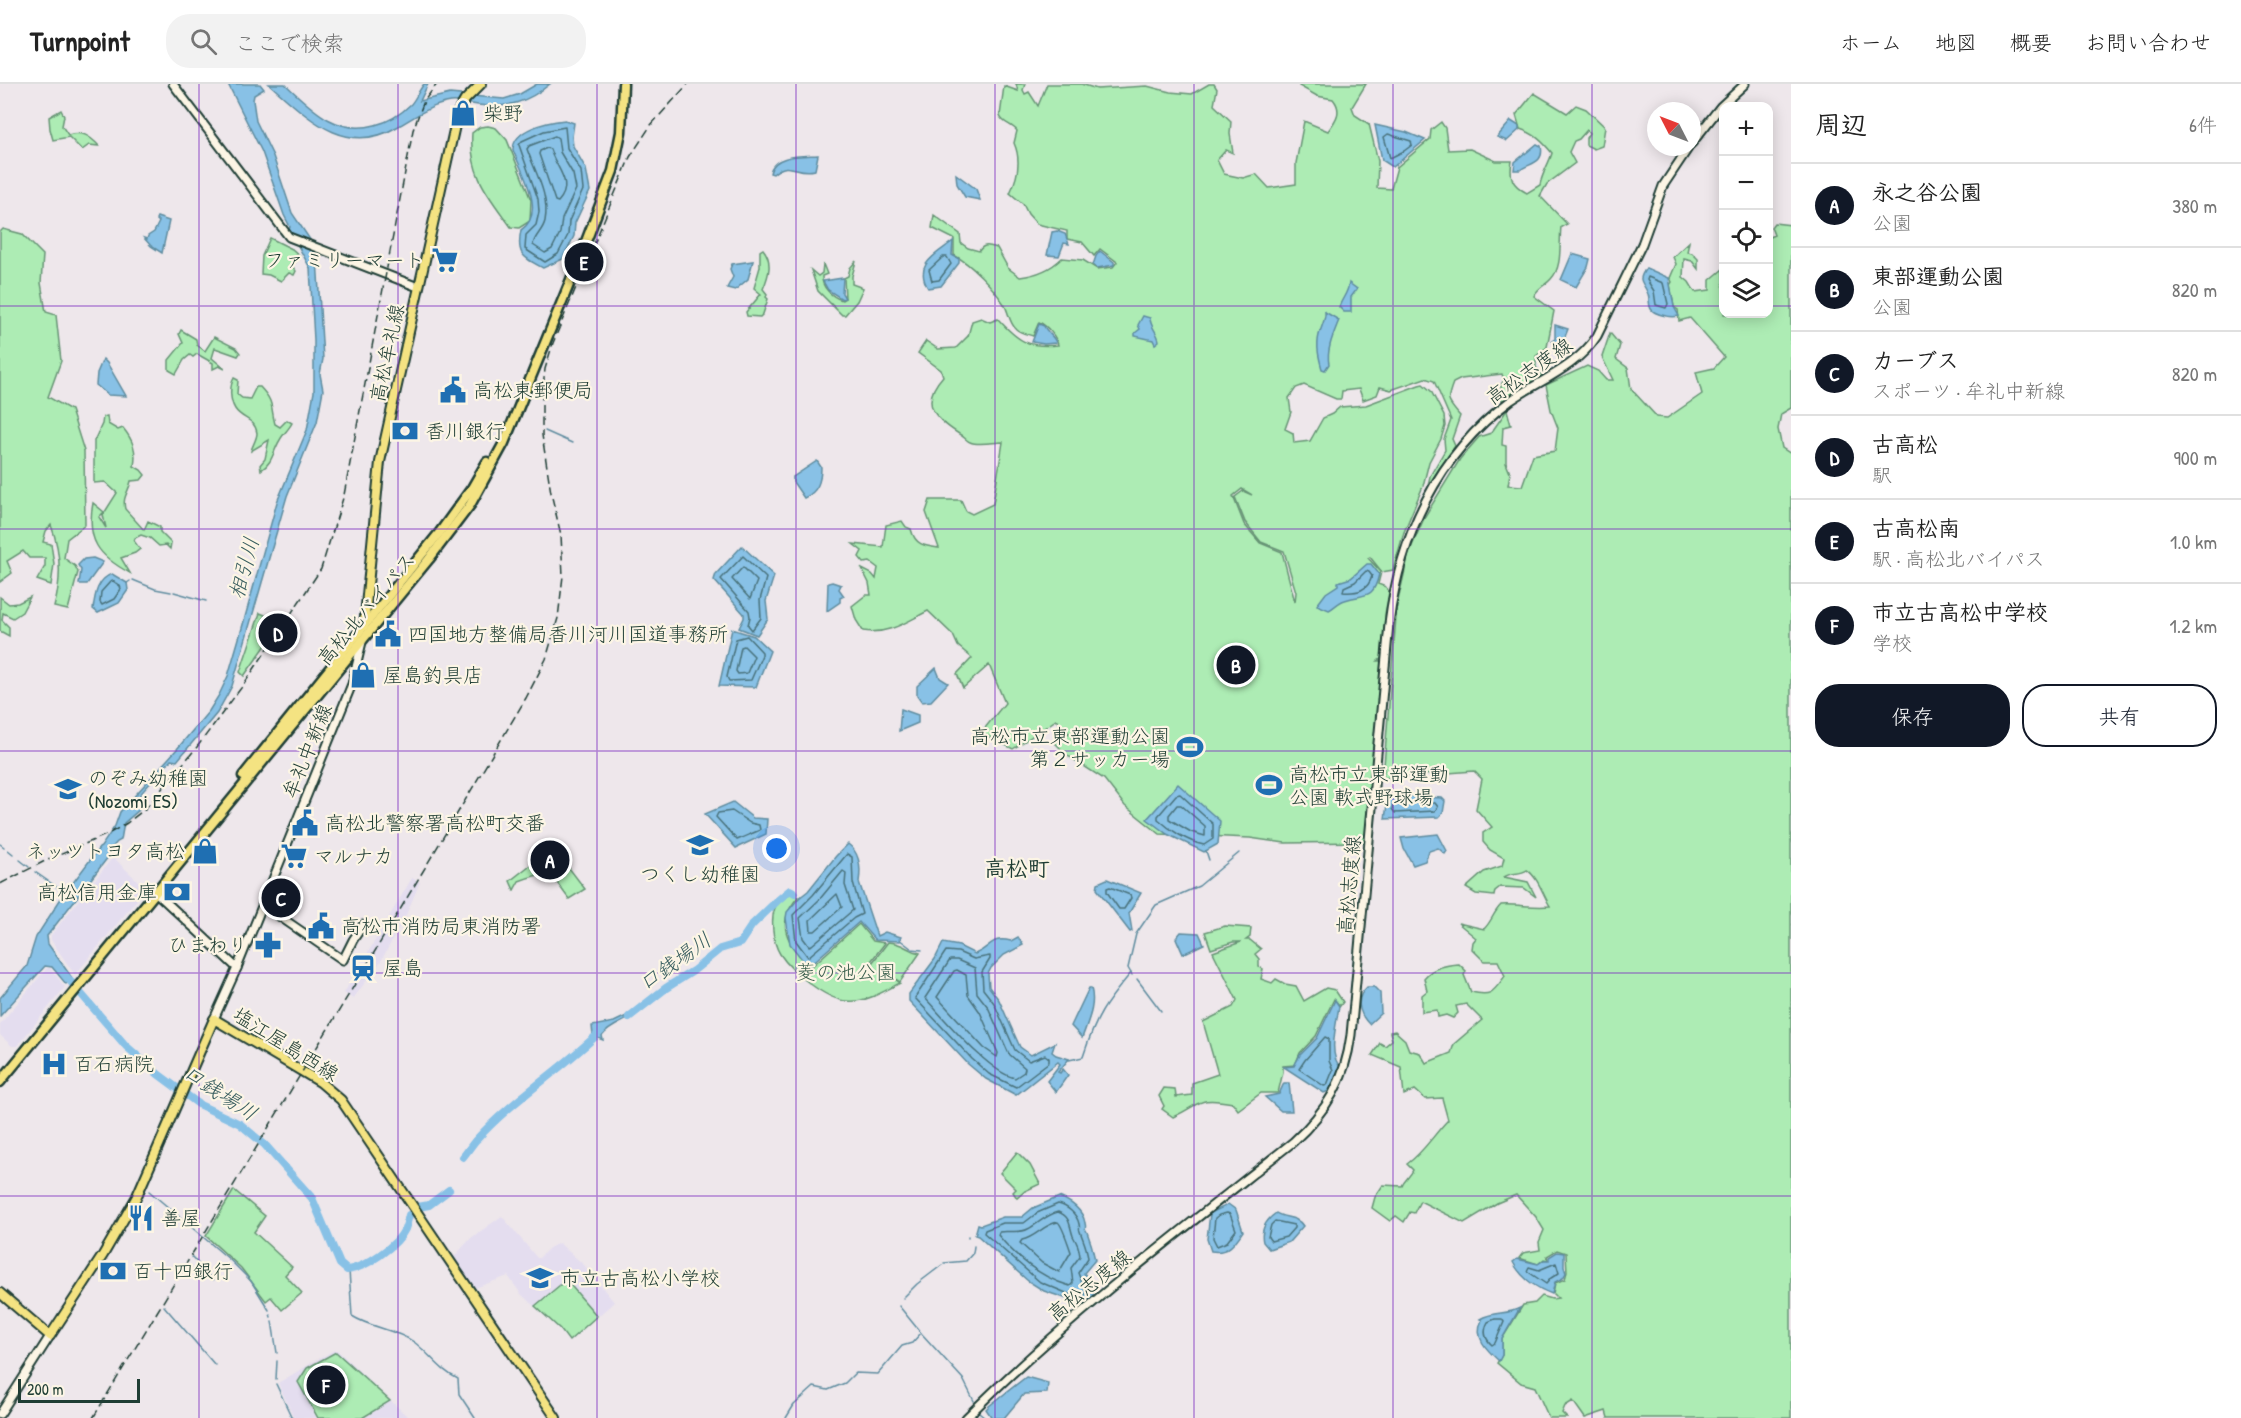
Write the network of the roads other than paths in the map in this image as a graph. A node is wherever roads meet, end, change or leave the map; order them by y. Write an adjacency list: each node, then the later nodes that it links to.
1 (173, 84): 8 (main road)
2 (481, 84): 8 (main road, 高松牟礼線)
3 (618, 84): 9 (highway, 高松北バイパス)
4 (623, 84): 10 (highway, 高松北バイパス)
5 (1745, 84): 6 (main road)
6 (1701, 131)
7 (1683, 156): 23 (main road, 高松志度線)
8 (418, 287): 9 (main road, 高松牟礼線)
9 (364, 626): 10 (main road, 高松牟礼線); 11 (highway, 高松北バイパス)
10 (363, 640): 11 (highway, 高松北バイパス); 12 (main road, 牟礼中新線)
11 (153, 890): 14 (main road); 15 (highway, 高松北バイパス)
12 (263, 905): 13 (main road); 14 (main road, 牟礼中新線)
13 (363, 925)
14 (237, 968): 16 (main road)
15 (72, 990): 17 (highway, 高松北バイパス); 18 (highway, 高松北バイパス)
16 (214, 1019): 20 (main road, 塩江屋島西線); 22 (main road, 塩江屋島西線)
17 (0, 1074)
18 (0, 1082)
19 (0, 1293): 20 (main road)
20 (50, 1336): 21 (main road)
21 (0, 1414)
22 (556, 1418)
23 (966, 1418)

